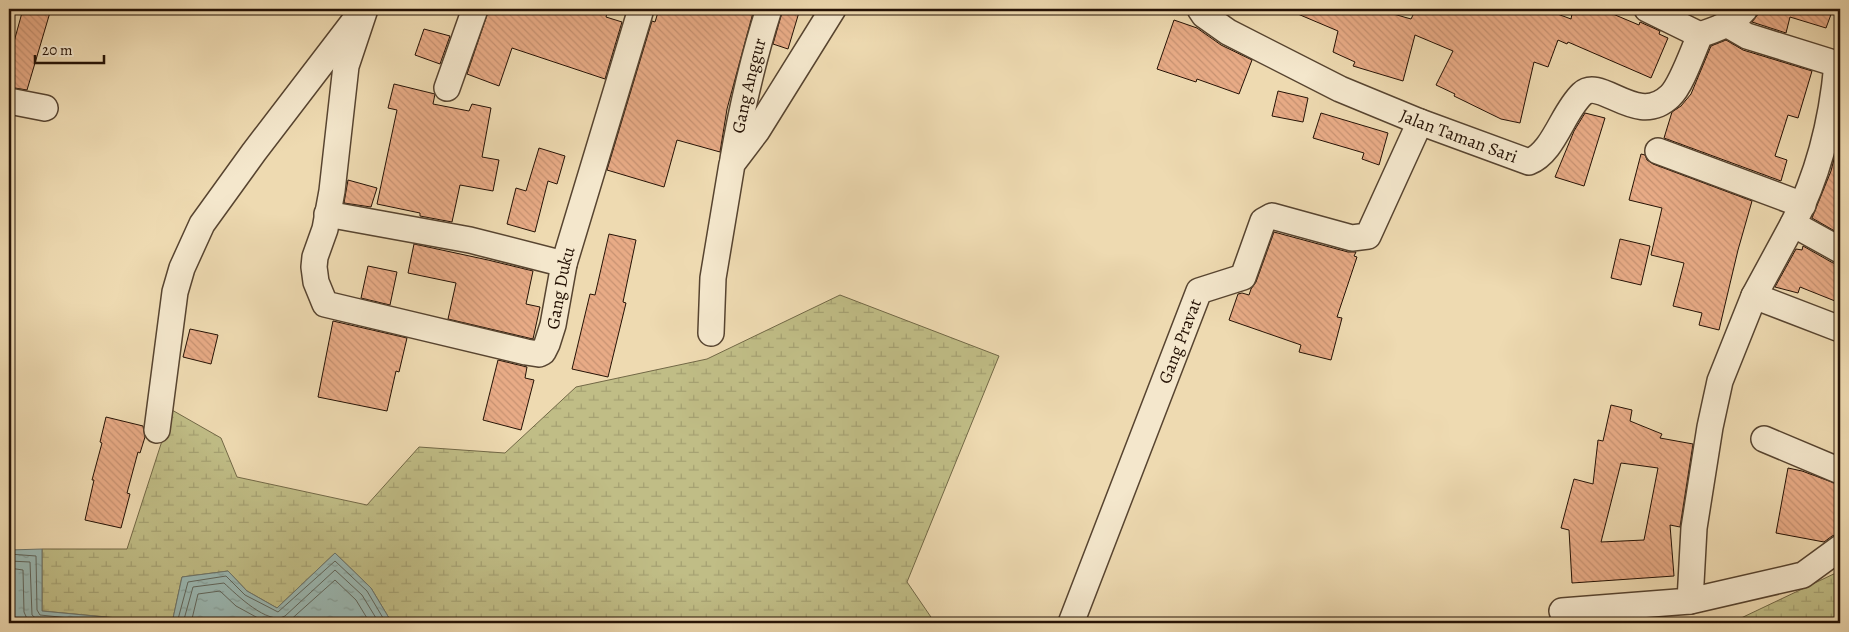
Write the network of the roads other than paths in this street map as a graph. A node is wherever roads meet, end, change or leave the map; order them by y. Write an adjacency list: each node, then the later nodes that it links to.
1 (365, 9): 17 (street); 24 (street)
2 (475, 9): 11 (street)
3 (641, 9): 20 (street, Gang Duku)
4 (769, 9): 16 (street, Gang Anggur)
5 (834, 9): 16 (street)
6 (1200, 9): 14 (street, Jalan Taman Sari)
7 (1647, 9): 9 (street)
8 (1736, 17): 9 (street); 10 (street)
9 (1700, 35): 14 (street, Jalan Taman Sari)
10 (1838, 64): 18 (street)
11 (447, 88)
12 (9, 101): 13 (street)
13 (45, 108)
14 (1420, 122): 30 (street, Gang Pravat)
15 (1658, 151): 18 (street)
16 (732, 164): 23 (street, Gang Anggur)
17 (327, 214): 20 (street); 20 (street, Gang Duku)
18 (1798, 214): 19 (street); 21 (street)
19 (1840, 250)
20 (564, 264)
21 (1754, 296): 22 (street); 28 (street)
22 (1840, 329)
23 (711, 333)
24 (157, 430)
25 (1764, 439): 26 (street)
26 (1840, 471)
27 (1840, 548): 28 (street)
28 (1690, 601): 29 (street)
29 (1562, 611)
30 (1071, 623)

